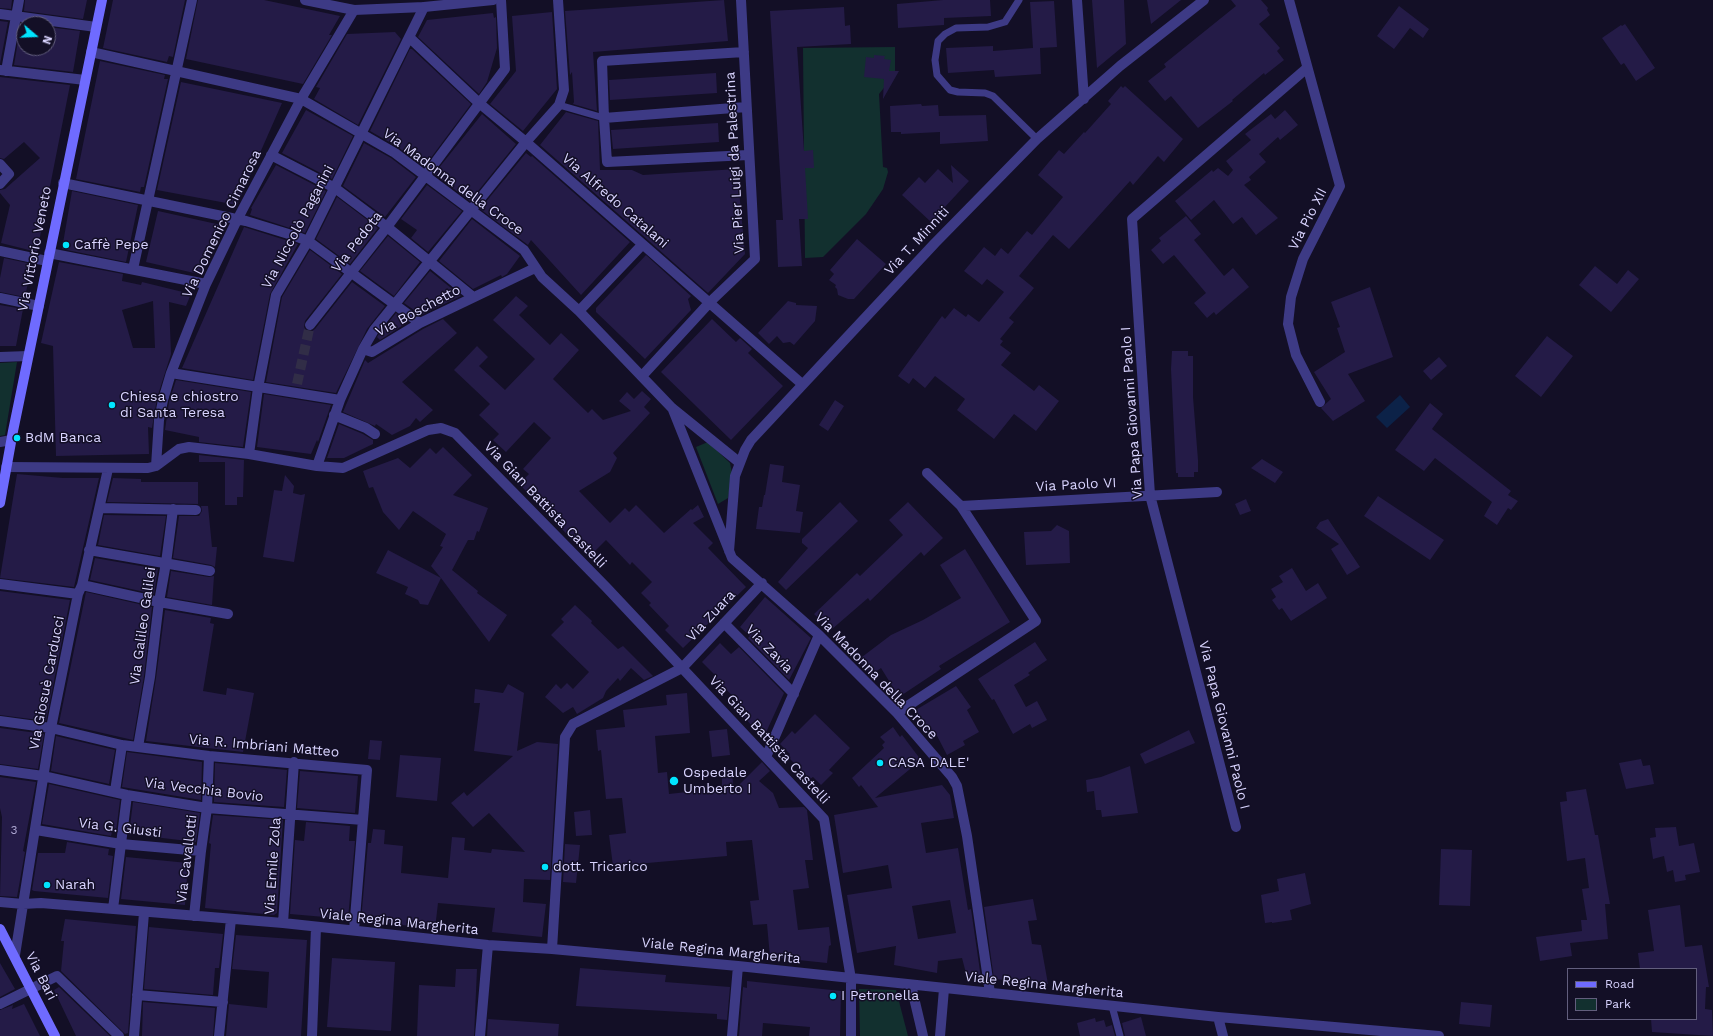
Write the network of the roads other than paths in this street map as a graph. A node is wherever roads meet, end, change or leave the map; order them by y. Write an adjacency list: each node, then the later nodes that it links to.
1 (19, 0): 17 (street)
2 (102, 0): 19 (main road, Via Vittorio Veneto)
3 (192, 0): 25 (street)
4 (305, 0): 13 (street)
5 (493, 0): 14 (street)
6 (501, 0): 29 (street, Via Pedota)
7 (558, 0): 30 (street)
8 (741, 0): 22 (street, Via Pier Luigi da Palestrina)
9 (1019, 0): 34 (lane)
10 (1077, 0): 28 (street)
11 (1204, 0): 28 (street, Via T. Minniti)
12 (1289, 0): 23 (street, Via Pio XII)
13 (317, 1): 15 (street)
14 (424, 7): 15 (street); 20 (street, Via Niccolò Paganini)
15 (354, 10): 27 (street, Via Domenico Cimarosa)
16 (0, 14): 17 (street)
17 (16, 16): 24 (street)
18 (56, 22): 19 (street)
19 (96, 27): 21 (main road, Via Vittorio Veneto)
20 (410, 38): 29 (street, Via Alfredo Catalani); 33 (street, Via Niccolò Paganini)
21 (91, 52): 25 (street, Via Madonna della Croce); 26 (main road, Via Vittorio Veneto)
22 (744, 52): 31 (street, Via Pier Luigi da Palestrina); 32 (street)
23 (1307, 68): 72 (street, Via Pio XII); 86 (street, Via Papa Giovanni Paolo I)
24 (3, 70): 26 (street)
25 (176, 70): 27 (street, Via Madonna della Croce); 43 (street)
26 (85, 80): 40 (main road, Via Vittorio Veneto)
27 (301, 99): 33 (street, Via Madonna della Croce); 36 (street, Via Domenico Cimarosa)
28 (1084, 99): 34 (street, Via T. Minniti)
29 (479, 103): 35 (street, Via Alfredo Catalani); 39 (street, Via Pedota)
30 (558, 105): 32 (lane); 35 (street)
31 (746, 108): 32 (street); 37 (street, Via Pier Luigi da Palestrina)
32 (604, 118): 37 (street)
33 (362, 134): 39 (street, Via Madonna della Croce); 42 (street, Via Niccolò Paganini)
34 (1037, 139): 69 (street, Via T. Minniti)
35 (526, 142): 44 (street); 48 (street, Via Alfredo Catalani)
36 (271, 155): 42 (street); 45 (street, Via Domenico Cimarosa)
37 (748, 155): 58 (street, Via Pier Luigi da Palestrina)
38 (0, 164): 41 (street)
39 (425, 176): 44 (street, Via Madonna della Croce); 46 (street, Via Pedota)
40 (63, 183): 43 (street); 50 (main road, Via Vittorio Veneto)
41 (0, 184)
42 (335, 188): 46 (street); 47 (street, Via Niccolò Paganini)
43 (148, 201): 45 (street); 53 (street)
44 (471, 211): 51 (street); 52 (street, Via Madonna della Croce)
45 (237, 220): 47 (street); 55 (street, Via Domenico Cimarosa)
46 (387, 227): 51 (street); 54 (street, Via Pedota)
47 (308, 242): 54 (street); 70 (street, Via Niccolò Paganini)
48 (642, 245): 58 (street, Via Alfredo Catalani); 61 (street)
49 (0, 251): 50 (street)
50 (48, 257): 53 (street); 60 (main road, Via Vittorio Veneto)
51 (429, 261): 56 (street); 59 (street)
52 (535, 268): 56 (street, Via Boschetto); 61 (street, Via Madonna della Croce)
53 (133, 269): 55 (street)
54 (350, 272): 59 (street); 63 (street, Via Pedota)
55 (206, 284): 67 (street, Via Domenico Cimarosa)
56 (473, 297): 62 (street, Via Boschetto)
57 (0, 298): 60 (street)
58 (710, 302): 68 (street, Via Pier Luigi da Palestrina); 69 (street, Via Alfredo Catalani)
59 (393, 304): 62 (street); 64 (street)
60 (39, 306): 65 (main road, Via Vittorio Veneto)
61 (579, 311): 68 (street, Via Madonna della Croce)
62 (420, 323): 64 (street, Via Boschetto)
63 (310, 325)
64 (363, 349): 71 (street, Via Boschetto)
65 (28, 356): 66 (street); 76 (main road, Via Vittorio Veneto)
66 (0, 357)
67 (171, 373): 70 (street); 80 (street, Via Domenico Cimarosa)
68 (642, 376): 73 (street, Via Madonna della Croce)
69 (802, 384): 79 (street, Via T. Minniti)
70 (258, 388): 71 (street); 78 (street, Via Niccolò Paganini)
71 (340, 400): 74 (street, Via Boschetto)
72 (1320, 402)
73 (672, 408): 79 (street, Via Madonna della Croce); 93 (street, Via Madonna della Croce)
74 (334, 415): 75 (street); 81 (street, Via Boschetto)
75 (375, 434)
76 (11, 440): 77 (street); 82 (main road, Via Vittorio Veneto)
77 (0, 442)
78 (249, 454): 80 (street, Via Gian Battista Castelli); 81 (street, Via Gian Battista Castelli)
79 (740, 463): 93 (street, Via T. Minniti)
80 (156, 466): 83 (street)
81 (317, 466): 103 (street, Via Gian Battista Castelli)
82 (6, 467): 83 (street); 87 (main road, Via Vittorio Veneto)
83 (108, 469): 89 (street, Via Giosuè Carducci)
84 (927, 473): 88 (street)
85 (1218, 492): 86 (street, Via Paolo VI)
86 (1150, 495): 88 (street, Via Paolo VI); 120 (street, Via Papa Giovanni Paolo I)
87 (0, 503)
88 (961, 506): 105 (street)
89 (100, 508): 90 (street); 92 (street, Via Giosuè Carducci)
90 (173, 509): 91 (street); 94 (street, Via Galileo Galilei)
91 (196, 510)
92 (89, 550): 94 (street); 98 (street, Via Giosuè Carducci)
93 (729, 552): 96 (street, Via Madonna della Croce)
94 (166, 563): 95 (street); 99 (street, Via Galileo Galilei)
95 (210, 571)
96 (762, 583): 101 (street, Via Zuara); 102 (street, Via Madonna della Croce)
97 (0, 584): 98 (street)
98 (80, 590): 99 (street); 107 (street, Via Giosuè Carducci)
99 (159, 602): 100 (street); 109 (street, Via Galileo Galilei)
100 (228, 614)
101 (724, 623): 103 (street, Via Zuara); 104 (street, Via Zavia)
102 (819, 635): 104 (street); 105 (street, Via Madonna della Croce)
103 (682, 668): 111 (street, Via Gian Battista Castelli); 135 (street, Via Zuara)
104 (794, 694): 111 (street)
105 (897, 713): 142 (street, Via Madonna della Croce)
106 (0, 721): 107 (street, Via R. Imbriani Matteo)
107 (51, 728): 108 (street, Via R. Imbriani Matteo); 114 (street, Via Giosuè Carducci)
108 (122, 745): 109 (street, Via R. Imbriani Matteo); 115 (street)
109 (138, 747): 110 (street, Via R. Imbriani Matteo)
110 (209, 756): 112 (street, Via R. Imbriani Matteo); 117 (street, Via Cavallotti)
111 (766, 757): 138 (street, Via Gian Battista Castelli)
112 (294, 762): 118 (street, Via Emile Zola); 119 (street, Via R. Imbriani Matteo)
113 (0, 770): 114 (street, Via Vecchia Bovio)
114 (43, 776): 115 (street, Via Vecchia Bovio); 121 (street, Via Giosuè Carducci)
115 (115, 791): 116 (street, Via Vecchia Bovio)
116 (127, 795): 117 (street, Via Vecchia Bovio); 122 (street)
117 (207, 808): 118 (street, Via Vecchia Bovio); 123 (street, Via Cavallotti)
118 (290, 814): 119 (street, Via Vecchia Bovio); 130 (street, Via Emile Zola)
119 (363, 820): 133 (street, Via R. Imbriani Matteo)
120 (1236, 827)
121 (36, 830): 122 (street, Via G. Giusti); 125 (street, Via Giosuè Carducci)
122 (121, 844): 123 (street, Via G. Giusti); 126 (street)
123 (200, 851): 128 (street, Via Cavallotti)
124 (0, 902): 125 (street, Viale Regina Margherita)
125 (23, 904): 126 (street, Viale Regina Margherita); 136 (street, Via Giosuè Carducci)
126 (113, 909): 127 (street, Viale Regina Margherita)
127 (144, 913): 128 (street, Viale Regina Margherita); 143 (street)
128 (194, 916): 129 (street, Viale Regina Margherita)
129 (231, 919): 130 (street, Viale Regina Margherita); 144 (street)
130 (282, 923): 131 (street, Viale Regina Margherita)
131 (316, 927): 133 (street, Viale Regina Margherita); 152 (street)
132 (0, 929): 136 (main road, Via Bari)
133 (354, 930): 134 (street, Viale Regina Margherita)
134 (488, 945): 135 (street, Viale Regina Margherita); 153 (street)
135 (552, 949): 137 (street, Viale Regina Margherita)
136 (15, 956): 140 (main road, Via Bari)
137 (738, 966): 138 (street, Viale Regina Margherita); 154 (street)
138 (851, 978): 139 (street, Viale Regina Margherita); 155 (street, Via Gian Battista Castelli)
139 (911, 985): 141 (street, Viale Regina Margherita); 156 (street)
140 (31, 989): 145 (street); 148 (main road, Via Bari); 149 (street)
141 (944, 989): 142 (street, Viale Regina Margherita); 157 (street)
142 (990, 993): 146 (street, Viale Regina Margherita)
143 (137, 995): 144 (street); 150 (street)
144 (223, 1002): 151 (street)
145 (0, 1004)
146 (1112, 1006): 147 (street, Viale Regina Margherita); 158 (lane)
147 (1218, 1017): 159 (street); 160 (street, Viale Regina Margherita)
148 (55, 1036)
149 (119, 1036)
150 (134, 1036)
151 (219, 1036)
152 (312, 1036)
153 (480, 1036)
154 (732, 1036)
155 (851, 1036)
156 (923, 1036)
157 (940, 1036)
158 (1120, 1036)
159 (1223, 1036)
160 (1439, 1036)

